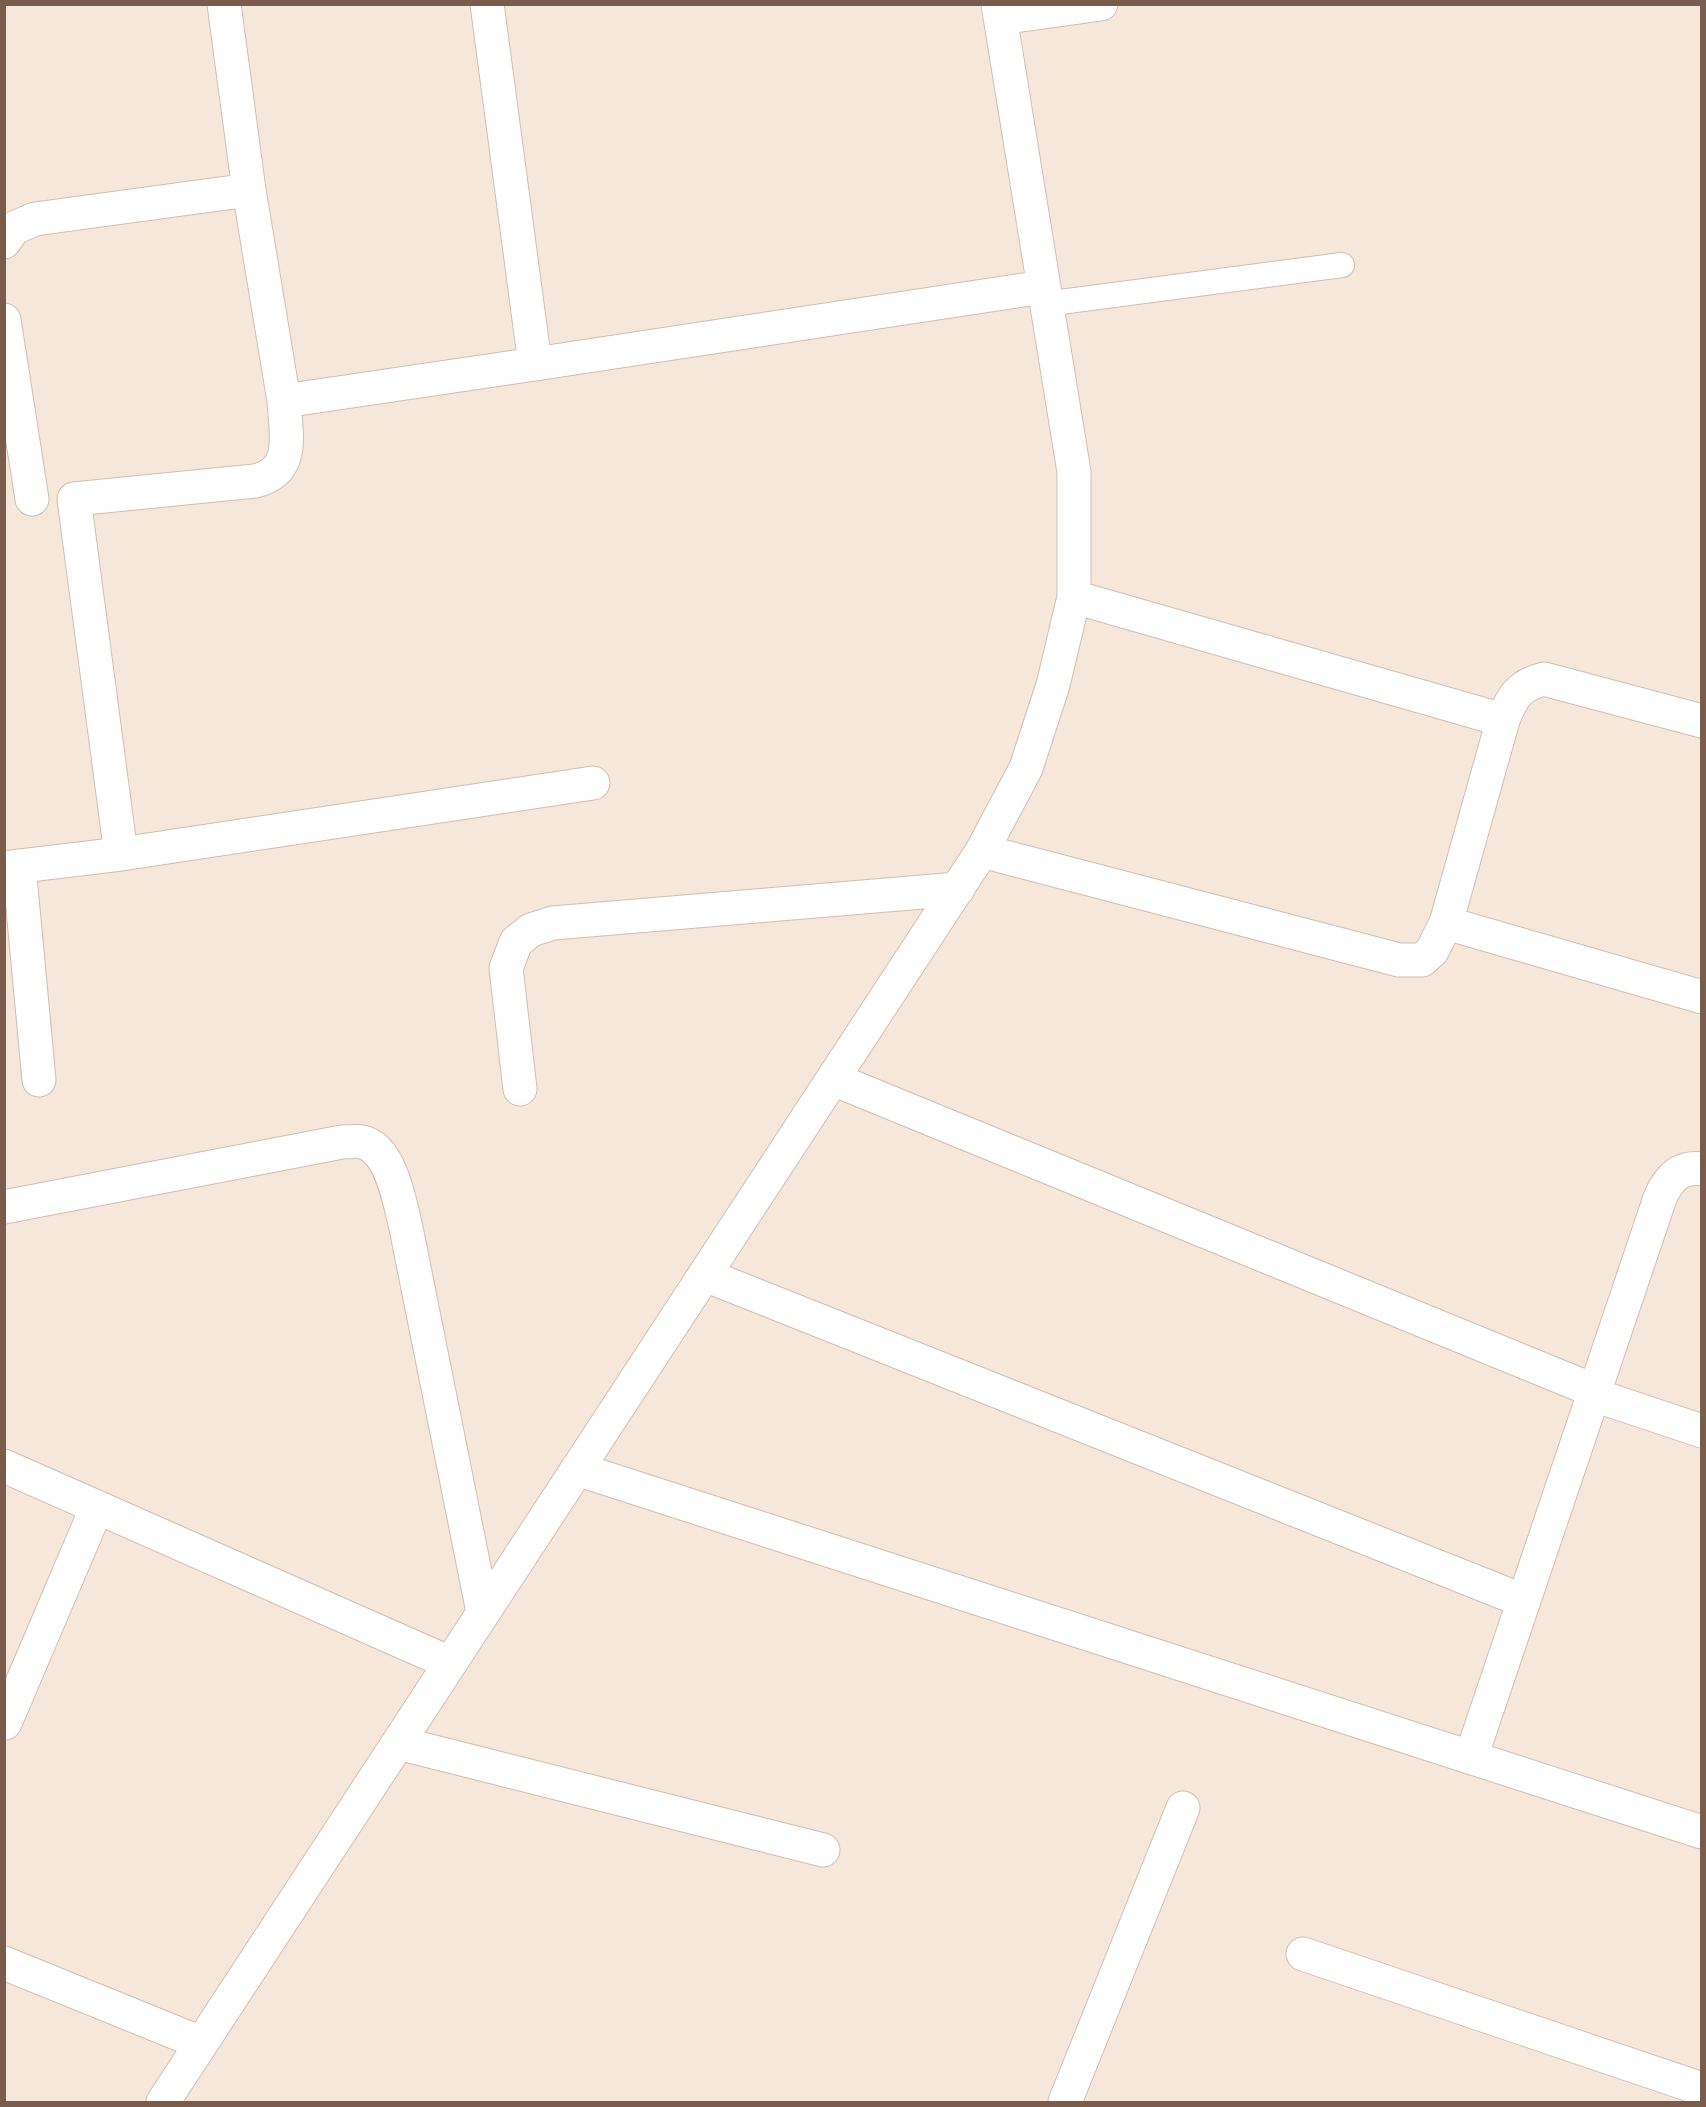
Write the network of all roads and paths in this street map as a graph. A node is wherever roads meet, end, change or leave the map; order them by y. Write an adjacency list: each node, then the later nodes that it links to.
1 (487, 4): 10 (street)
2 (1101, 4): 4 (street)
3 (232, 6): 5 (street)
4 (999, 11): 8 (street)
5 (249, 190): 6 (street); 11 (street)
6 (4, 242)
7 (1342, 265): 8 (lane)
8 (1044, 295): 10 (street); 14 (street)
9 (4, 320): 13 (street)
10 (535, 364): 11 (street)
11 (284, 401): 12 (street)
12 (74, 499): 13 (street); 19 (street)
13 (18, 500)
14 (1074, 597): 15 (street); 18 (street)
15 (1503, 720): 16 (street); 22 (street)
16 (1701, 721)
17 (593, 783): 19 (street)
18 (982, 851): 21 (street); 22 (street)
19 (121, 854): 20 (street)
20 (12, 867): 25 (street)
21 (958, 889): 24 (street); 26 (street)
22 (1446, 922): 23 (street)
23 (1701, 997)
24 (833, 1079): 29 (street); 30 (street)
25 (39, 1080)
26 (520, 1089)
27 (1701, 1169): 30 (street)
28 (4, 1207): 36 (street)
29 (705, 1275): 33 (street); 35 (street)
30 (1595, 1391): 31 (street); 35 (street)
31 (1701, 1431)
32 (4, 1466): 34 (street)
33 (577, 1469): 36 (street); 40 (street)
34 (97, 1507): 37 (street); 38 (street)
35 (1524, 1601): 40 (street)
36 (483, 1612): 37 (street)
37 (450, 1663): 39 (street)
38 (5, 1724)
39 (398, 1743): 43 (street); 46 (street)
40 (1471, 1758): 42 (street)
41 (1183, 1808): 49 (street)
42 (1701, 1832)
43 (823, 1850)
44 (1303, 1954): 47 (street)
45 (4, 1963): 46 (street)
46 (201, 2043): 48 (street)
47 (1701, 2089)
48 (163, 2103)
49 (1065, 2103)

